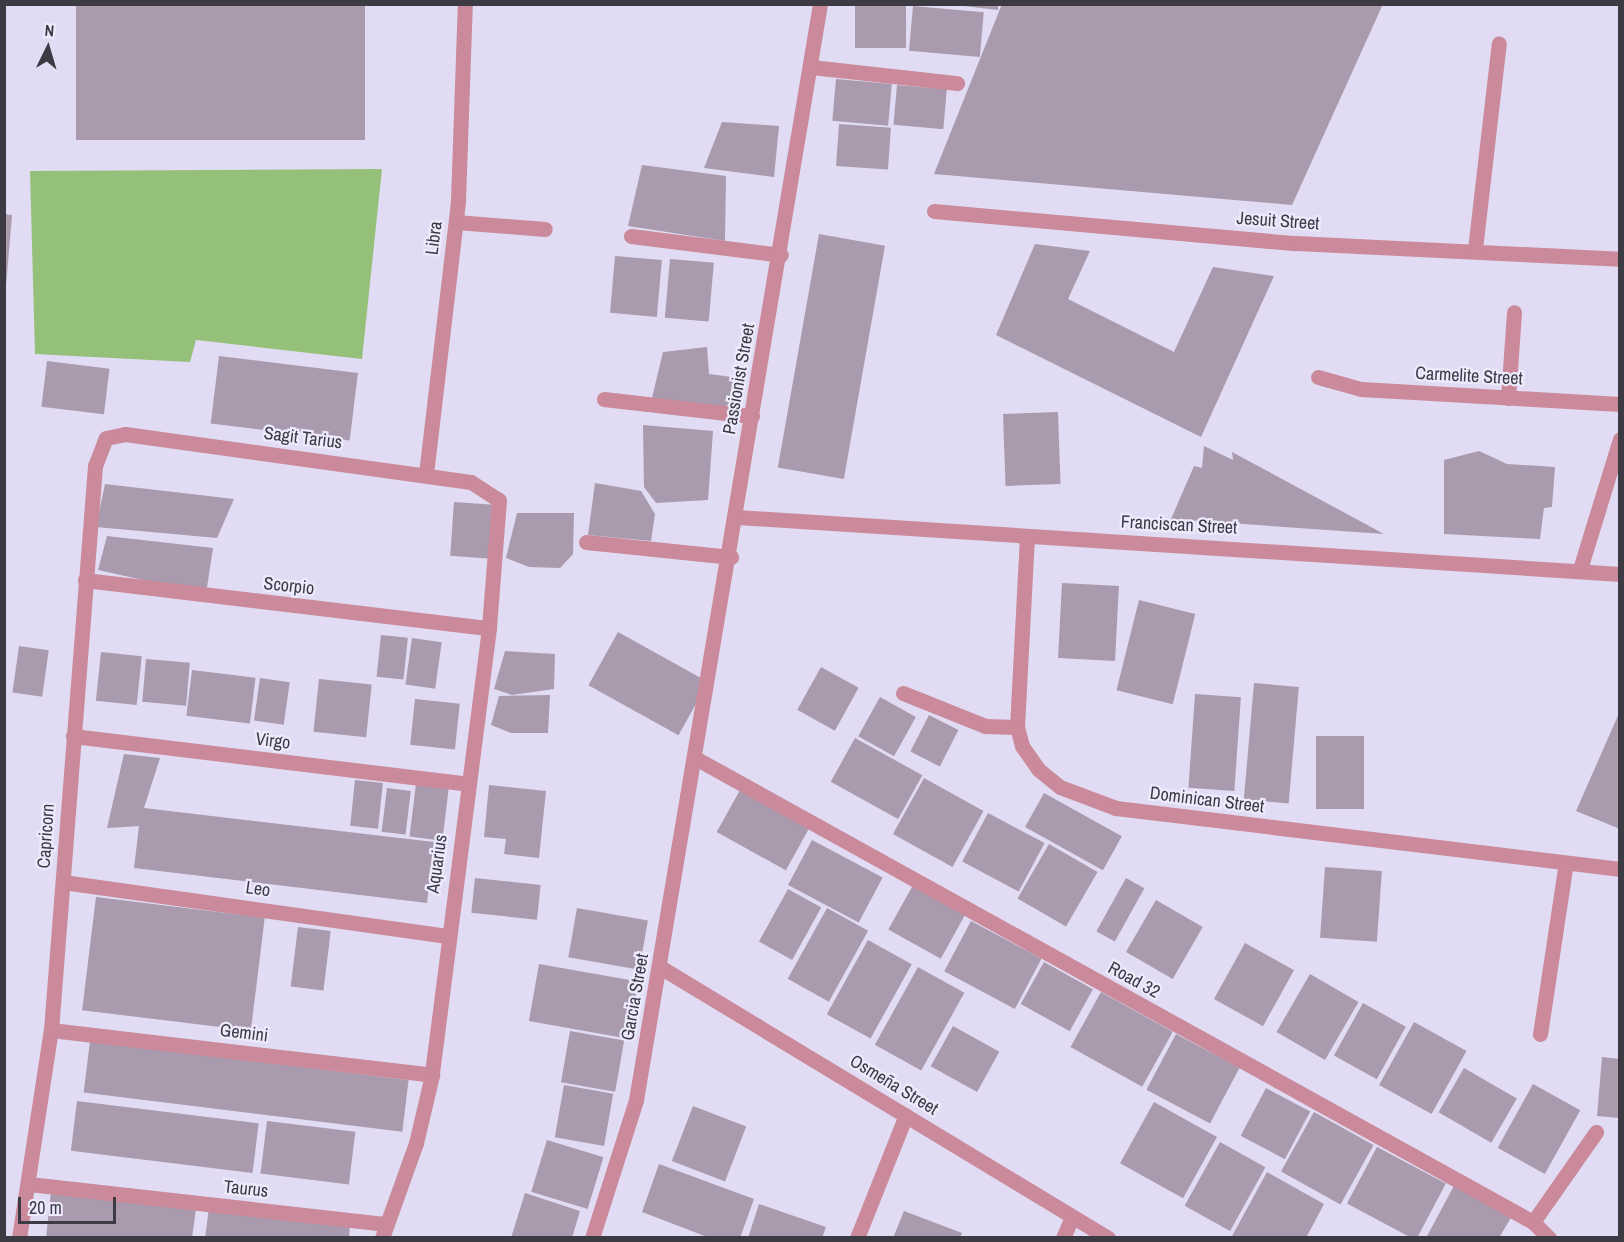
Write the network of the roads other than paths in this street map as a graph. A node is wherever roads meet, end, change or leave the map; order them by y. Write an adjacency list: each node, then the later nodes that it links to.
1 (465, 4): 7 (street, Libra)
2 (820, 4): 4 (street, Passionist Street)
3 (1499, 43): 10 (street)
4 (811, 68): 5 (street); 11 (street, Passionist Street)
5 (957, 84)
6 (934, 211): 10 (street, Jesuit Street)
7 (456, 222): 8 (street); 21 (street, Libra)
8 (545, 229)
9 (631, 236): 11 (street)
10 (1475, 249): 12 (street, Jesuit Street)
11 (781, 255): 18 (street, Passionist Street)
12 (1620, 259)
13 (1514, 312): 15 (street)
14 (1318, 377): 15 (street, Carmelite Street)
15 (1508, 398): 17 (street, Carmelite Street)
16 (604, 399): 18 (street)
17 (1620, 405)
18 (752, 416): 23 (street, Passionist Street)
19 (106, 438): 21 (street, Sagit Tarius); 29 (street, Capricorn)
20 (1620, 439): 27 (street)
21 (426, 474): 22 (street, Sagit Tarius)
22 (493, 491): 30 (street, Aquarius)
23 (737, 517): 24 (street, Franciscan Street); 26 (street, Passionist Street)
24 (1027, 536): 27 (street, Franciscan Street); 32 (street, Dominican Street)
25 (586, 542): 26 (street)
26 (731, 557): 34 (street, Passionist Street)
27 (1580, 569): 28 (street, Franciscan Street)
28 (1620, 574)
29 (85, 580): 30 (street, Scorpio); 33 (street, Capricorn)
30 (489, 628): 35 (street, Aquarius)
31 (903, 693): 32 (street)
32 (1017, 727): 36 (street, Dominican Street)
33 (73, 736): 35 (street, Virgo); 38 (street, Capricorn)
34 (697, 759): 40 (street, Garcia Street); 48 (street, Road 32)
35 (468, 784): 39 (street, Aquarius)
36 (1566, 863): 37 (street, Dominican Street); 42 (street)
37 (1620, 869)
38 (63, 882): 39 (street, Leo); 41 (street, Capricorn)
39 (447, 936): 43 (street, Aquarius)
40 (660, 967): 44 (street, Osmeña Street); 51 (street, Garcia Street)
41 (51, 1030): 43 (street, Gemini); 46 (street, Capricorn)
42 (1540, 1034)
43 (432, 1076): 49 (street, Aquarius)
44 (906, 1115): 47 (street, Osmeña Street); 52 (street)
45 (1596, 1132): 48 (street)
46 (29, 1184): 49 (street, Taurus); 50 (street, Capricorn)
47 (1072, 1217): 53 (street); 54 (street, Osmeña Street)
48 (1533, 1222): 55 (street, Road 32)
49 (385, 1231)
50 (19, 1238)
51 (592, 1238)
52 (857, 1238)
53 (1063, 1238)
54 (1108, 1238)
55 (1549, 1238)

